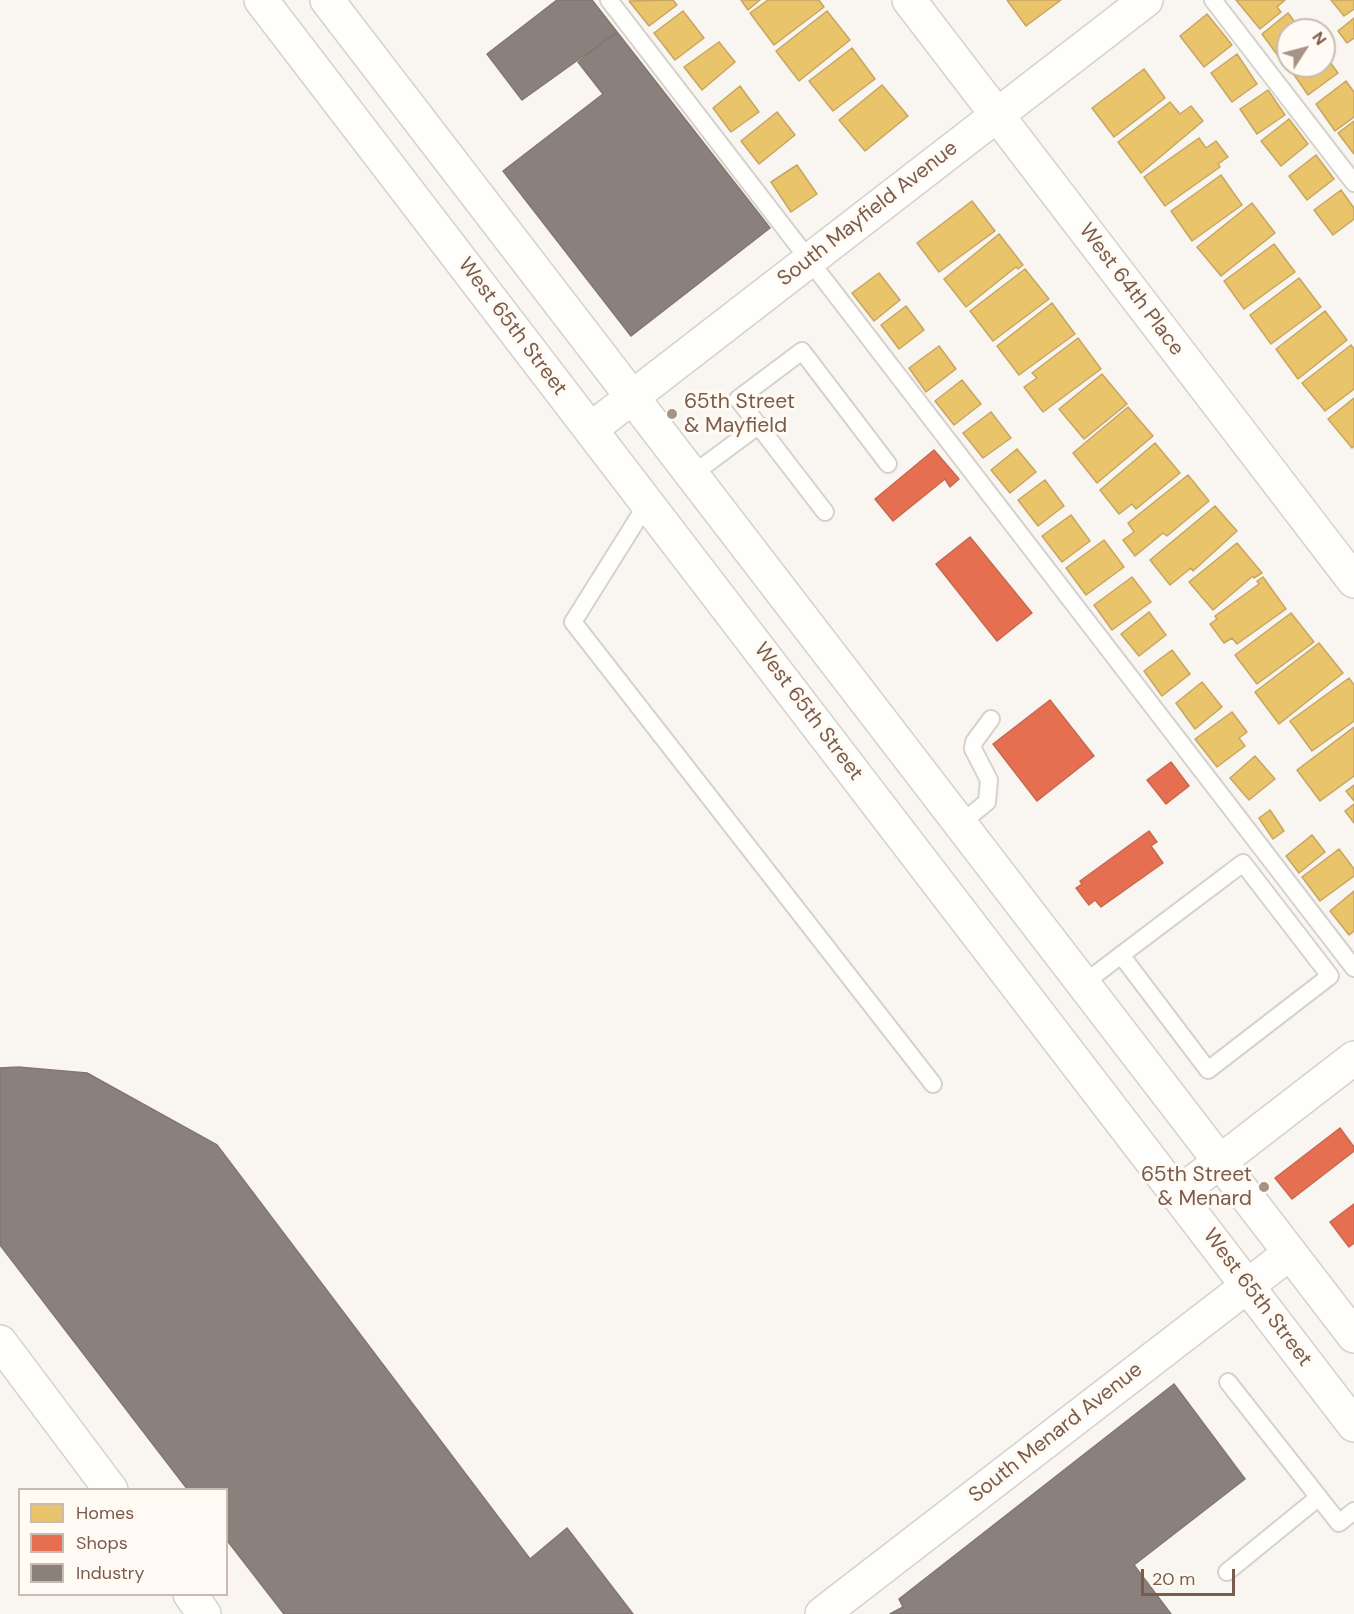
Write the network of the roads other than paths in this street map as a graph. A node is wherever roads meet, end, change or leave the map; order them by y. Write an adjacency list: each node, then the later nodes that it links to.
1 (261, 0): 12 (street, West 65th Street)
2 (327, 0): 10 (street)
3 (609, 0): 9 (lane)
4 (909, 0): 7 (street, West 64th Place)
5 (1146, 0): 7 (street, South Mayfield Avenue)
6 (1214, 0): 8 (lane)
7 (997, 115): 9 (street, South Mayfield Avenue); 17 (street, West 64th Place)
8 (1354, 183)
9 (808, 261): 10 (street, South Mayfield Avenue); 20 (lane)
10 (633, 397): 12 (street, South Mayfield Avenue); 14 (street)
11 (759, 425): 13 (lane); 14 (lane); 16 (lane)
12 (591, 429): 15 (street, West 65th Street)
13 (888, 464)
14 (693, 474): 19 (street)
15 (650, 506): 26 (lane); 28 (street, West 65th Street)
16 (825, 512)
17 (1354, 581)
18 (991, 719): 19 (lane)
19 (960, 824): 24 (street)
20 (1287, 880): 21 (lane); 23 (lane)
21 (1268, 894): 22 (lane); 22 (lane)
22 (1121, 955): 24 (lane)
23 (1354, 968)
24 (1083, 984): 27 (street)
25 (1354, 1058): 27 (street)
26 (933, 1084)
27 (1219, 1162): 28 (street); 29 (street)
28 (1178, 1194): 30 (street, West 65th Street)
29 (1290, 1252): 30 (street, South Menard Avenue); 31 (street)
30 (1247, 1285): 34 (street, West 65th Street); 41 (street, South Menard Avenue)
31 (1354, 1336)
32 (0, 1342): 35 (street)
33 (1228, 1382): 36 (lane)
34 (1354, 1425)
35 (110, 1488)
36 (1319, 1497): 37 (lane); 38 (lane)
37 (1354, 1511)
38 (1227, 1572)
39 (191, 1596): 40 (street)
40 (204, 1614)
41 (822, 1614)

